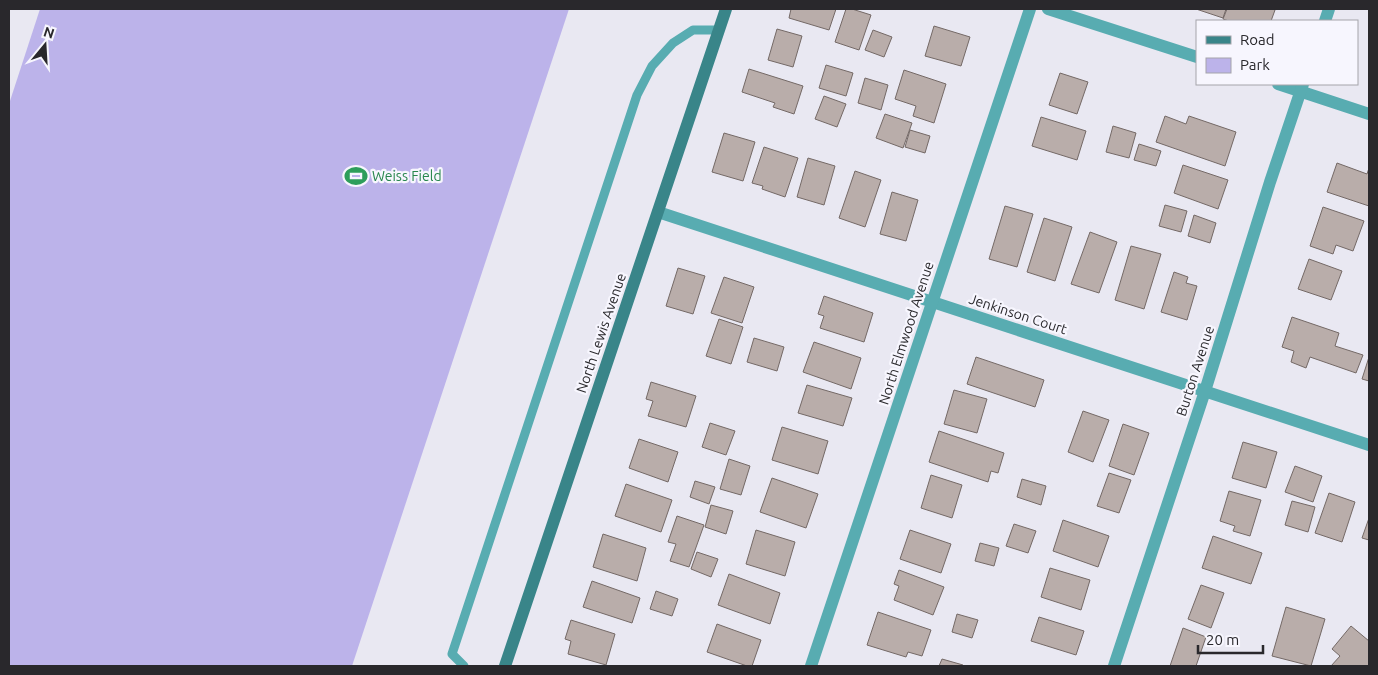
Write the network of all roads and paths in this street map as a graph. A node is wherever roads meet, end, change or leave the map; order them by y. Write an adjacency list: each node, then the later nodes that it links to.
1 (726, 9): 4 (main road, North Lewis Avenue)
2 (1030, 9): 10 (street, North Elmwood Avenue)
3 (1048, 9): 5 (street)
4 (719, 30): 9 (main road, North Lewis Avenue); 13 (lane)
5 (1196, 57)
6 (1286, 85): 7 (street)
7 (1302, 87): 8 (street); 11 (street, Burton Avenue)
8 (1369, 114)
9 (658, 212): 10 (street, Jenkinson Court); 14 (main road, North Lewis Avenue)
10 (932, 302): 11 (street, Jenkinson Court); 15 (street, North Elmwood Avenue)
11 (1205, 391): 12 (street, Jenkinson Court); 16 (street, Burton Avenue)
12 (1369, 445)
13 (464, 666)
14 (504, 666)
15 (811, 666)
16 (1114, 666)

